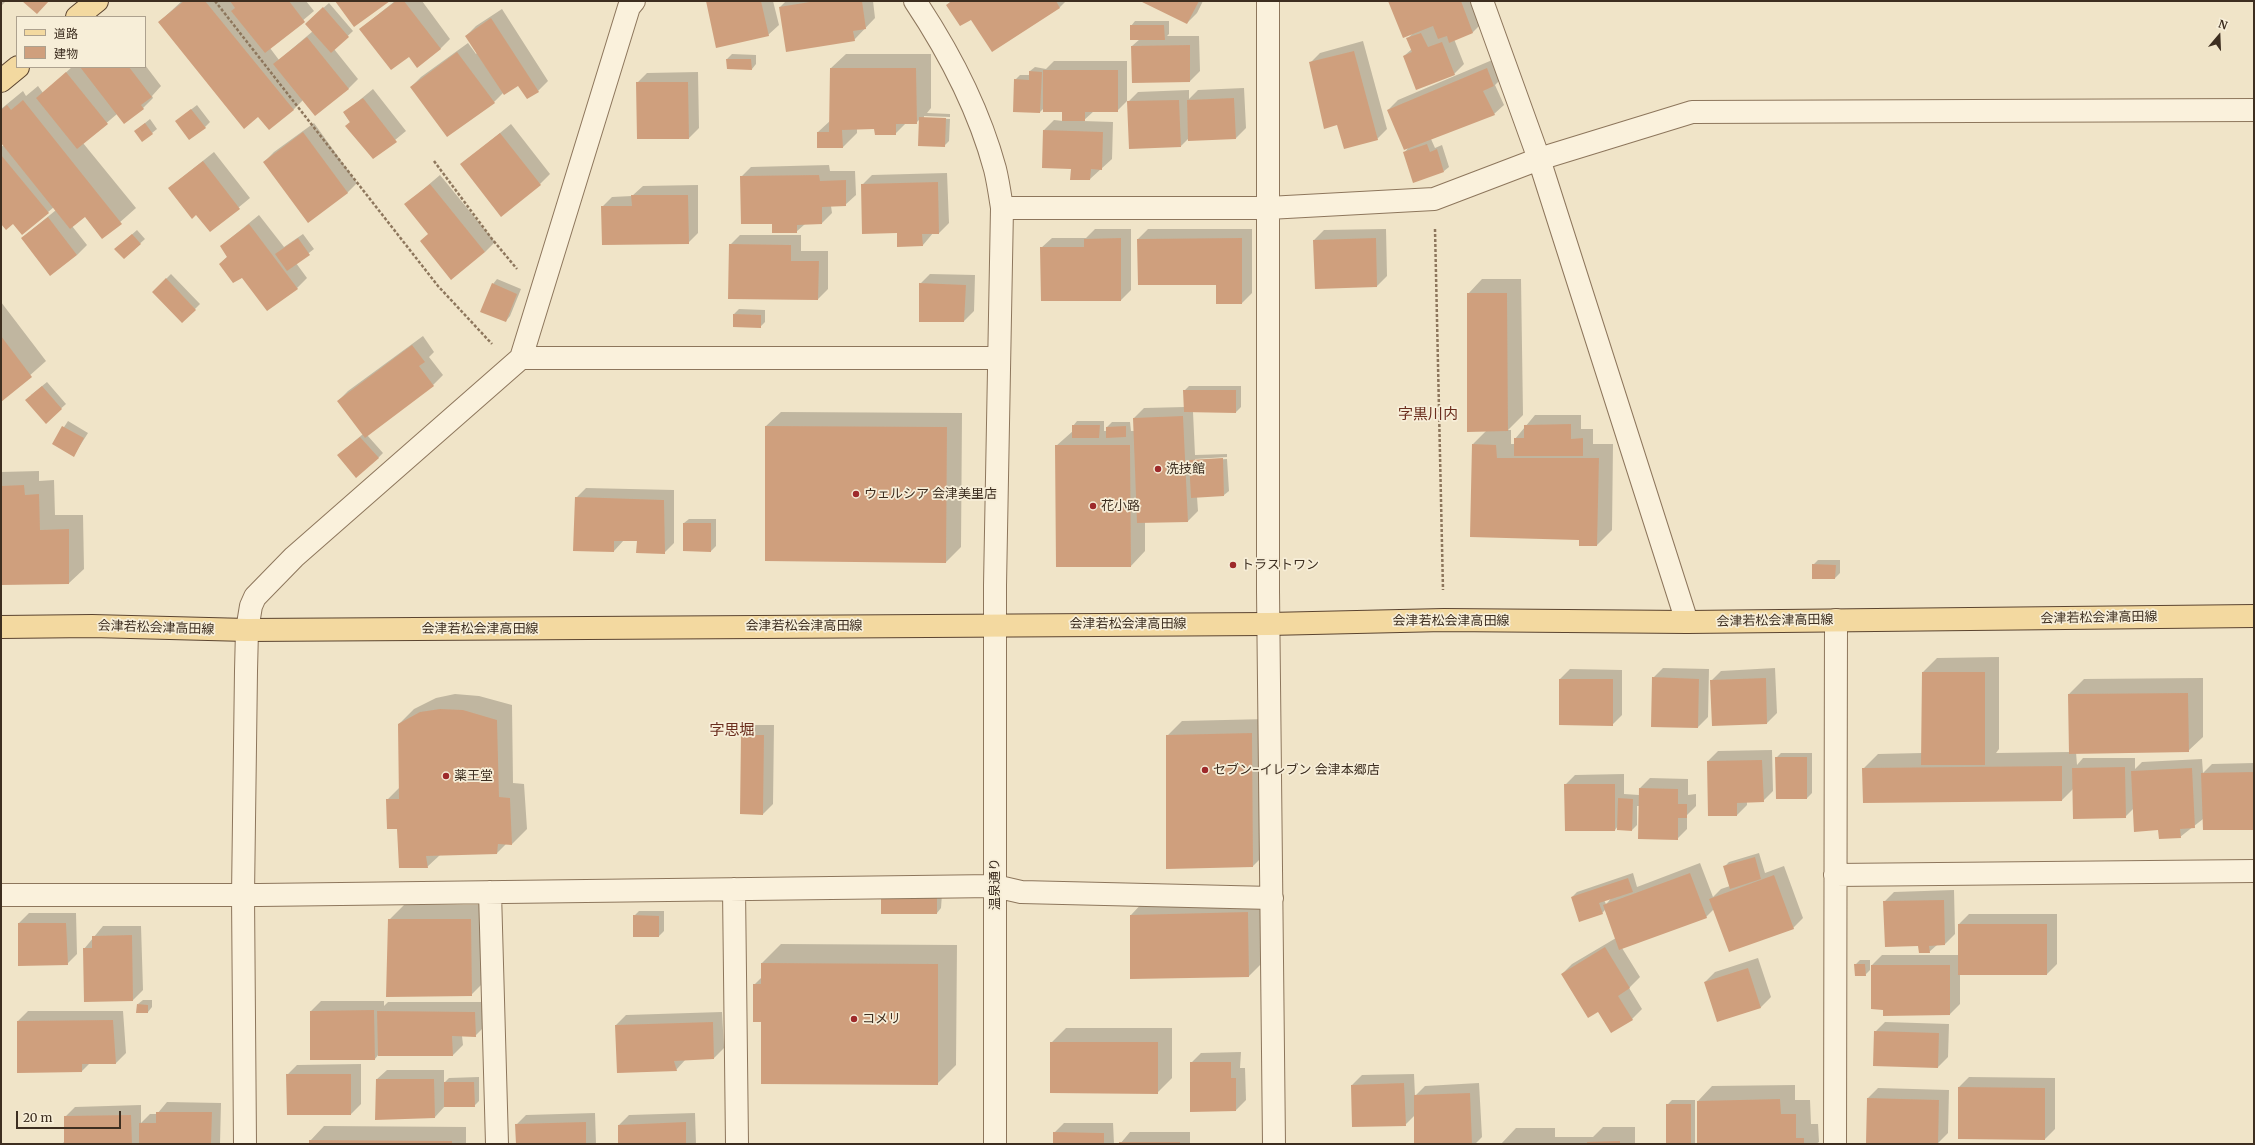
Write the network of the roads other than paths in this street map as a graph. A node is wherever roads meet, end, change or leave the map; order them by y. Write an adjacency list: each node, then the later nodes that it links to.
1 (97, 1): 6 (main road)
2 (634, 1): 14 (street)
3 (915, 1): 11 (street, 温泉通り)
4 (1268, 1): 12 (street)
5 (1482, 1): 10 (street)
6 (78, 16)
7 (17, 68): 8 (main road)
8 (1, 81)
9 (2254, 110): 10 (street)
10 (1539, 159): 12 (street); 17 (street)
11 (1002, 208): 12 (street); 13 (street, 温泉通り)
12 (1268, 208): 18 (street)
13 (999, 358): 14 (street); 19 (street, 温泉通り)
14 (517, 362): 21 (street)
15 (2254, 616): 16 (main road, 会津若松会津高田線)
16 (1836, 620): 17 (main road, 会津若松会津高田線); 23 (street)
17 (1687, 622): 18 (main road, 会津若松会津高田線)
18 (1269, 624): 19 (main road, 会津若松会津高田線); 29 (street)
19 (995, 625): 21 (main road, 会津若松会津高田線); 24 (street, 温泉通り)
20 (1, 627): 21 (main road, 会津若松会津高田線)
21 (247, 630): 27 (street)
22 (2254, 871): 23 (street)
23 (1835, 875): 35 (street)
24 (995, 886): 25 (street); 29 (street); 33 (street, 温泉通り)
25 (734, 889): 26 (street); 32 (street)
26 (490, 892): 27 (street); 31 (street)
27 (243, 895): 28 (street); 30 (street)
28 (1, 896)
29 (1272, 898): 34 (street)
30 (245, 1144)
31 (497, 1144)
32 (737, 1144)
33 (995, 1144)
34 (1274, 1144)
35 (1835, 1144)

